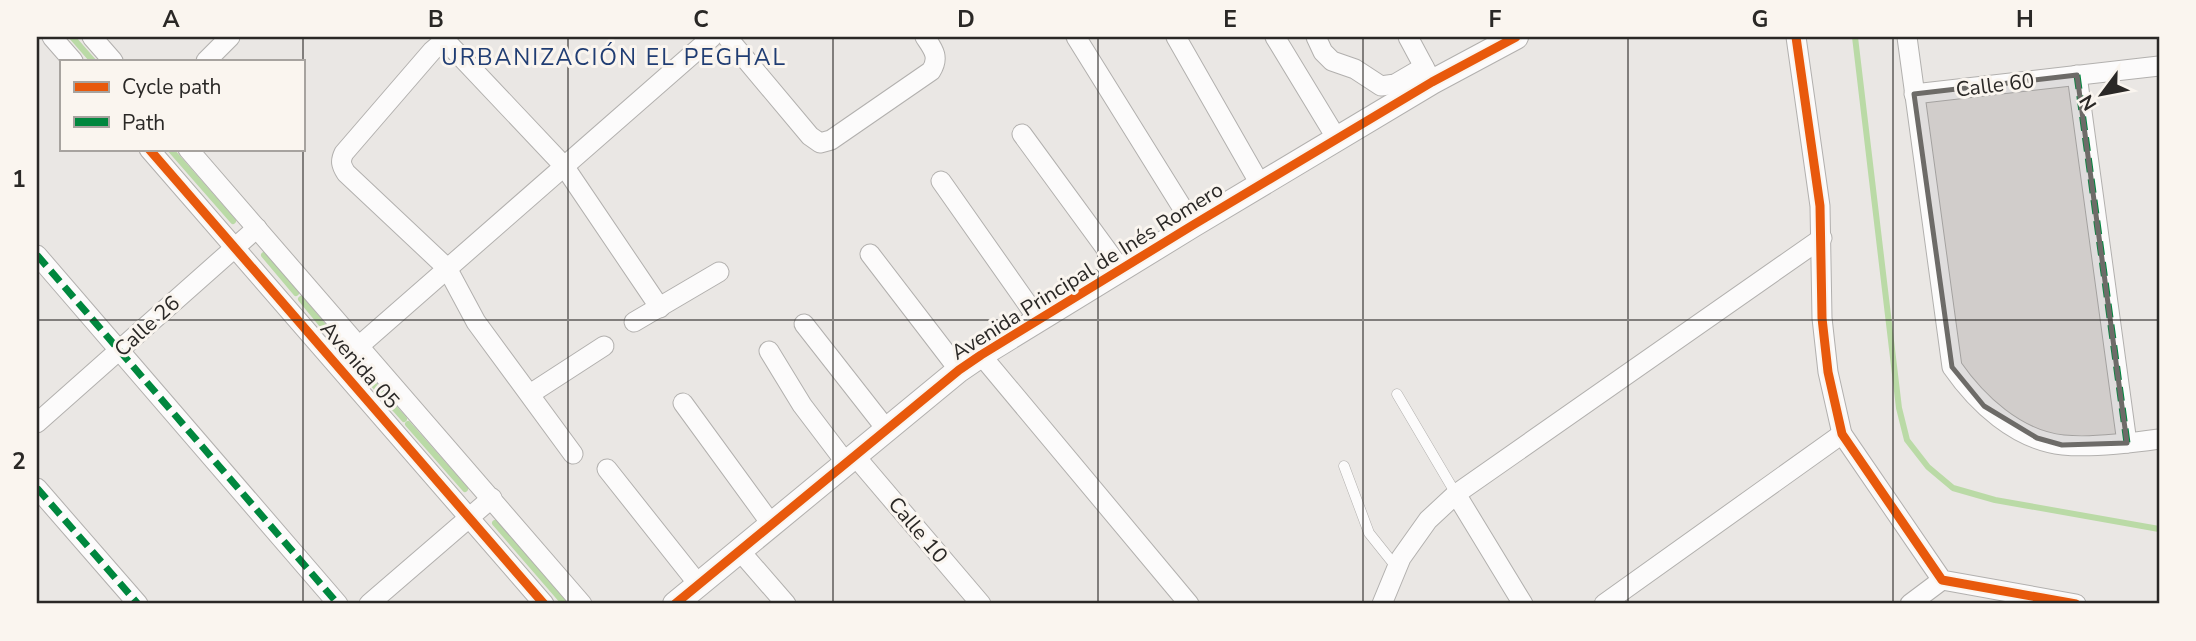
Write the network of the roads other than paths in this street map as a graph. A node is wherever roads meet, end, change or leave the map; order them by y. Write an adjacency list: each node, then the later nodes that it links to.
1 (52, 37): 17 (street)
2 (92, 37): 18 (street)
3 (230, 37): 19 (street)
4 (712, 37): 28 (street)
5 (727, 37): 6 (street)
6 (925, 37)
7 (1076, 37): 31 (street)
8 (1176, 37): 30 (street)
9 (1275, 37): 25 (street)
10 (1316, 37): 21 (street)
11 (1408, 37): 21 (street)
12 (1516, 37): 16 (street, Avenida Principal de Inés Romero)
13 (1796, 37): 33 (street)
14 (1907, 37): 23 (street)
15 (445, 39): 28 (street); 37 (street)
16 (1486, 44): 21 (street, Avenida Principal de Inés Romero)
17 (72, 60)
18 (112, 60)
19 (207, 60)
20 (2159, 66): 22 (street, Calle 60)
21 (1428, 75): 25 (street, Avenida Principal de Inés Romero)
22 (2077, 75): 23 (street, Calle 60); 57 (street)
23 (1914, 94): 57 (street)
24 (1022, 134): 38 (street)
25 (1336, 139): 30 (street, Avenida Principal de Inés Romero)
26 (150, 150): 34 (street, Avenida 05)
27 (189, 150): 32 (street, Avenida 05)
28 (564, 166): 37 (street); 40 (street)
29 (942, 181): 41 (street)
30 (1261, 184): 31 (street, Avenida Principal de Inés Romero)
31 (1193, 225): 38 (street, Avenida Principal de Inés Romero)
32 (257, 228): 34 (street, Calle 26); 44 (street, Avenida 05)
33 (1822, 239): 55 (street); 63 (street)
34 (234, 248): 46 (street, Calle 26); 65 (street, Avenida 05)
35 (870, 254): 49 (street)
36 (37, 255): 46 (street)
37 (447, 268): 44 (street); 50 (street)
38 (1121, 268): 41 (street, Avenida Principal de Inés Romero)
39 (719, 272): 40 (street)
40 (660, 308): 42 (street)
41 (1038, 320): 48 (street, Avenida Principal de Inés Romero)
42 (634, 322)
43 (804, 324): 54 (street)
44 (359, 345): 64 (street, Avenida 05)
45 (604, 346): 50 (street)
46 (119, 350): 53 (street, Calle 26); 72 (street)
47 (769, 351): 59 (street, Calle 10)
48 (981, 355): 49 (street, Avenida Principal de Inés Romero); 79 (street)
49 (959, 370): 54 (street, Avenida Principal de Inés Romero)
50 (530, 394): 58 (street)
51 (1397, 394): 63 (lane)
52 (682, 403): 66 (street)
53 (37, 423)
54 (887, 430): 59 (street, Avenida Principal de Inés Romero)
55 (1842, 434): 69 (street); 82 (street)
56 (2159, 439): 57 (street)
57 (2127, 443)
58 (573, 454)
59 (850, 459): 66 (street, Avenida Principal de Inés Romero); 78 (street, Calle 10)
60 (1344, 466): 68 (lane)
61 (607, 470): 70 (street)
62 (37, 488): 71 (street)
63 (1456, 494): 68 (street); 81 (street)
64 (492, 498): 65 (street); 75 (street, Avenida 05)
65 (469, 516): 73 (street); 74 (street, Avenida 05)
66 (772, 525): 67 (street, Avenida Principal de Inés Romero)
67 (740, 551): 70 (street, Avenida Principal de Inés Romero); 77 (street)
68 (1397, 569): 80 (street)
69 (1942, 580): 83 (street); 84 (street)
70 (699, 585): 76 (street, Avenida Principal de Inés Romero)
71 (138, 604)
72 (338, 604)
73 (369, 604)
74 (544, 604)
75 (582, 604)
76 (675, 604)
77 (786, 604)
78 (981, 604)
79 (1189, 604)
80 (1382, 604)
81 (1523, 604)
82 (1604, 604)
83 (1910, 604)
84 (2076, 604)

